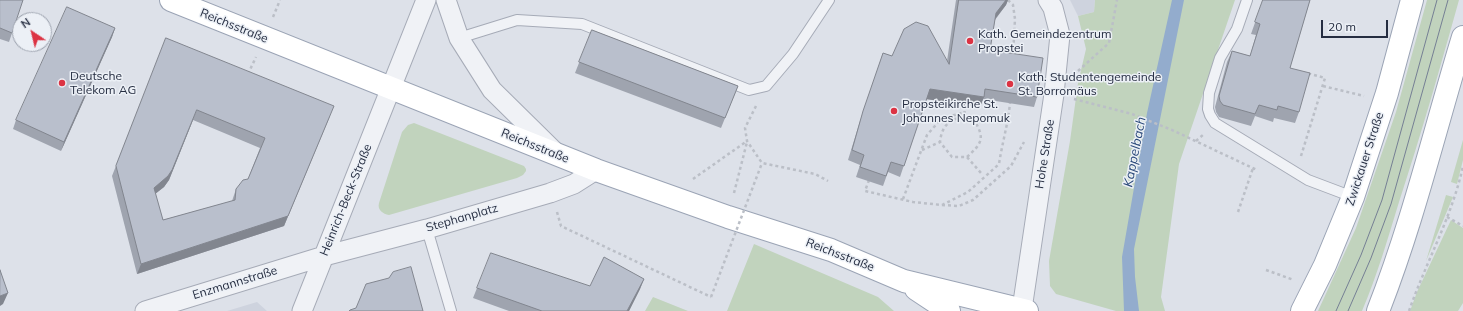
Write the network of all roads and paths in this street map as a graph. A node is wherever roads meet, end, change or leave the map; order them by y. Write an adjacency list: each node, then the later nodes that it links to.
1 (171, 0): 16 (main road, Reichsstraße)
2 (426, 0): 16 (street, Heinrich-Beck-Straße)
3 (446, 0): 11 (street)
4 (829, 0): 14 (lane)
5 (1008, 0): 12 (path)
6 (1048, 0): 17 (street, Hohe Straße)
7 (1117, 0): 17 (path)
8 (1247, 0): 34 (lane)
9 (1412, 0): 41 (main road, Zwickauer Straße)
10 (1463, 37): 58 (main road)
11 (459, 38): 14 (lane); 29 (street)
12 (1013, 57)
13 (1304, 72): 15 (path)
14 (766, 86): 24 (path)
15 (1323, 86): 18 (path); 34 (path)
16 (391, 89): 29 (main road, Reichsstraße); 48 (street, Heinrich-Beck-Straße)
17 (1054, 94): 26 (path); 52 (street, Hohe Straße)
18 (1364, 96)
19 (1010, 103): 43 (path)
20 (964, 105): 21 (path)
21 (964, 112): 22 (path); 28 (path)
22 (965, 117): 25 (path); 30 (path)
23 (1201, 137): 26 (path)
24 (748, 141): 31 (path); 37 (path); 40 (path)
25 (940, 142): 28 (path); 30 (path)
26 (1196, 142): 44 (path)
27 (1023, 144): 43 (path)
28 (921, 151): 42 (path)
29 (557, 155): 33 (main road, Reichsstraße)
30 (967, 158): 35 (path)
31 (762, 163): 38 (path); 39 (path, bridge)
32 (1463, 166): 45 (path)
33 (596, 170): 39 (street, Stephanplatz); 51 (main road, Reichsstraße)
34 (1297, 172): 41 (lane)
35 (981, 173)
36 (870, 177): 42 (path)
37 (693, 179)
38 (828, 180)
39 (550, 193): 47 (street, Stephanplatz)
40 (734, 194)
41 (1353, 197): 57 (main road, Zwickauer Straße)
42 (903, 199): 43 (path)
43 (942, 205)
44 (1238, 212)
45 (1447, 216): 46 (path); 59 (path)
46 (1463, 226)
47 (427, 228): 48 (street, Stephanplatz); 55 (lane)
48 (324, 256): 53 (street, Enzmannstraße); 54 (street, Heinrich-Beck-Straße)
49 (1266, 270): 50 (path)
50 (1294, 280)
51 (904, 281): 52 (main road, Reichsstraße); 56 (main road, Reichsstraße)
52 (1024, 310)
53 (145, 311)
54 (302, 311)
55 (451, 311)
56 (949, 311)
57 (1302, 311)
58 (1378, 311)
59 (1409, 311)

